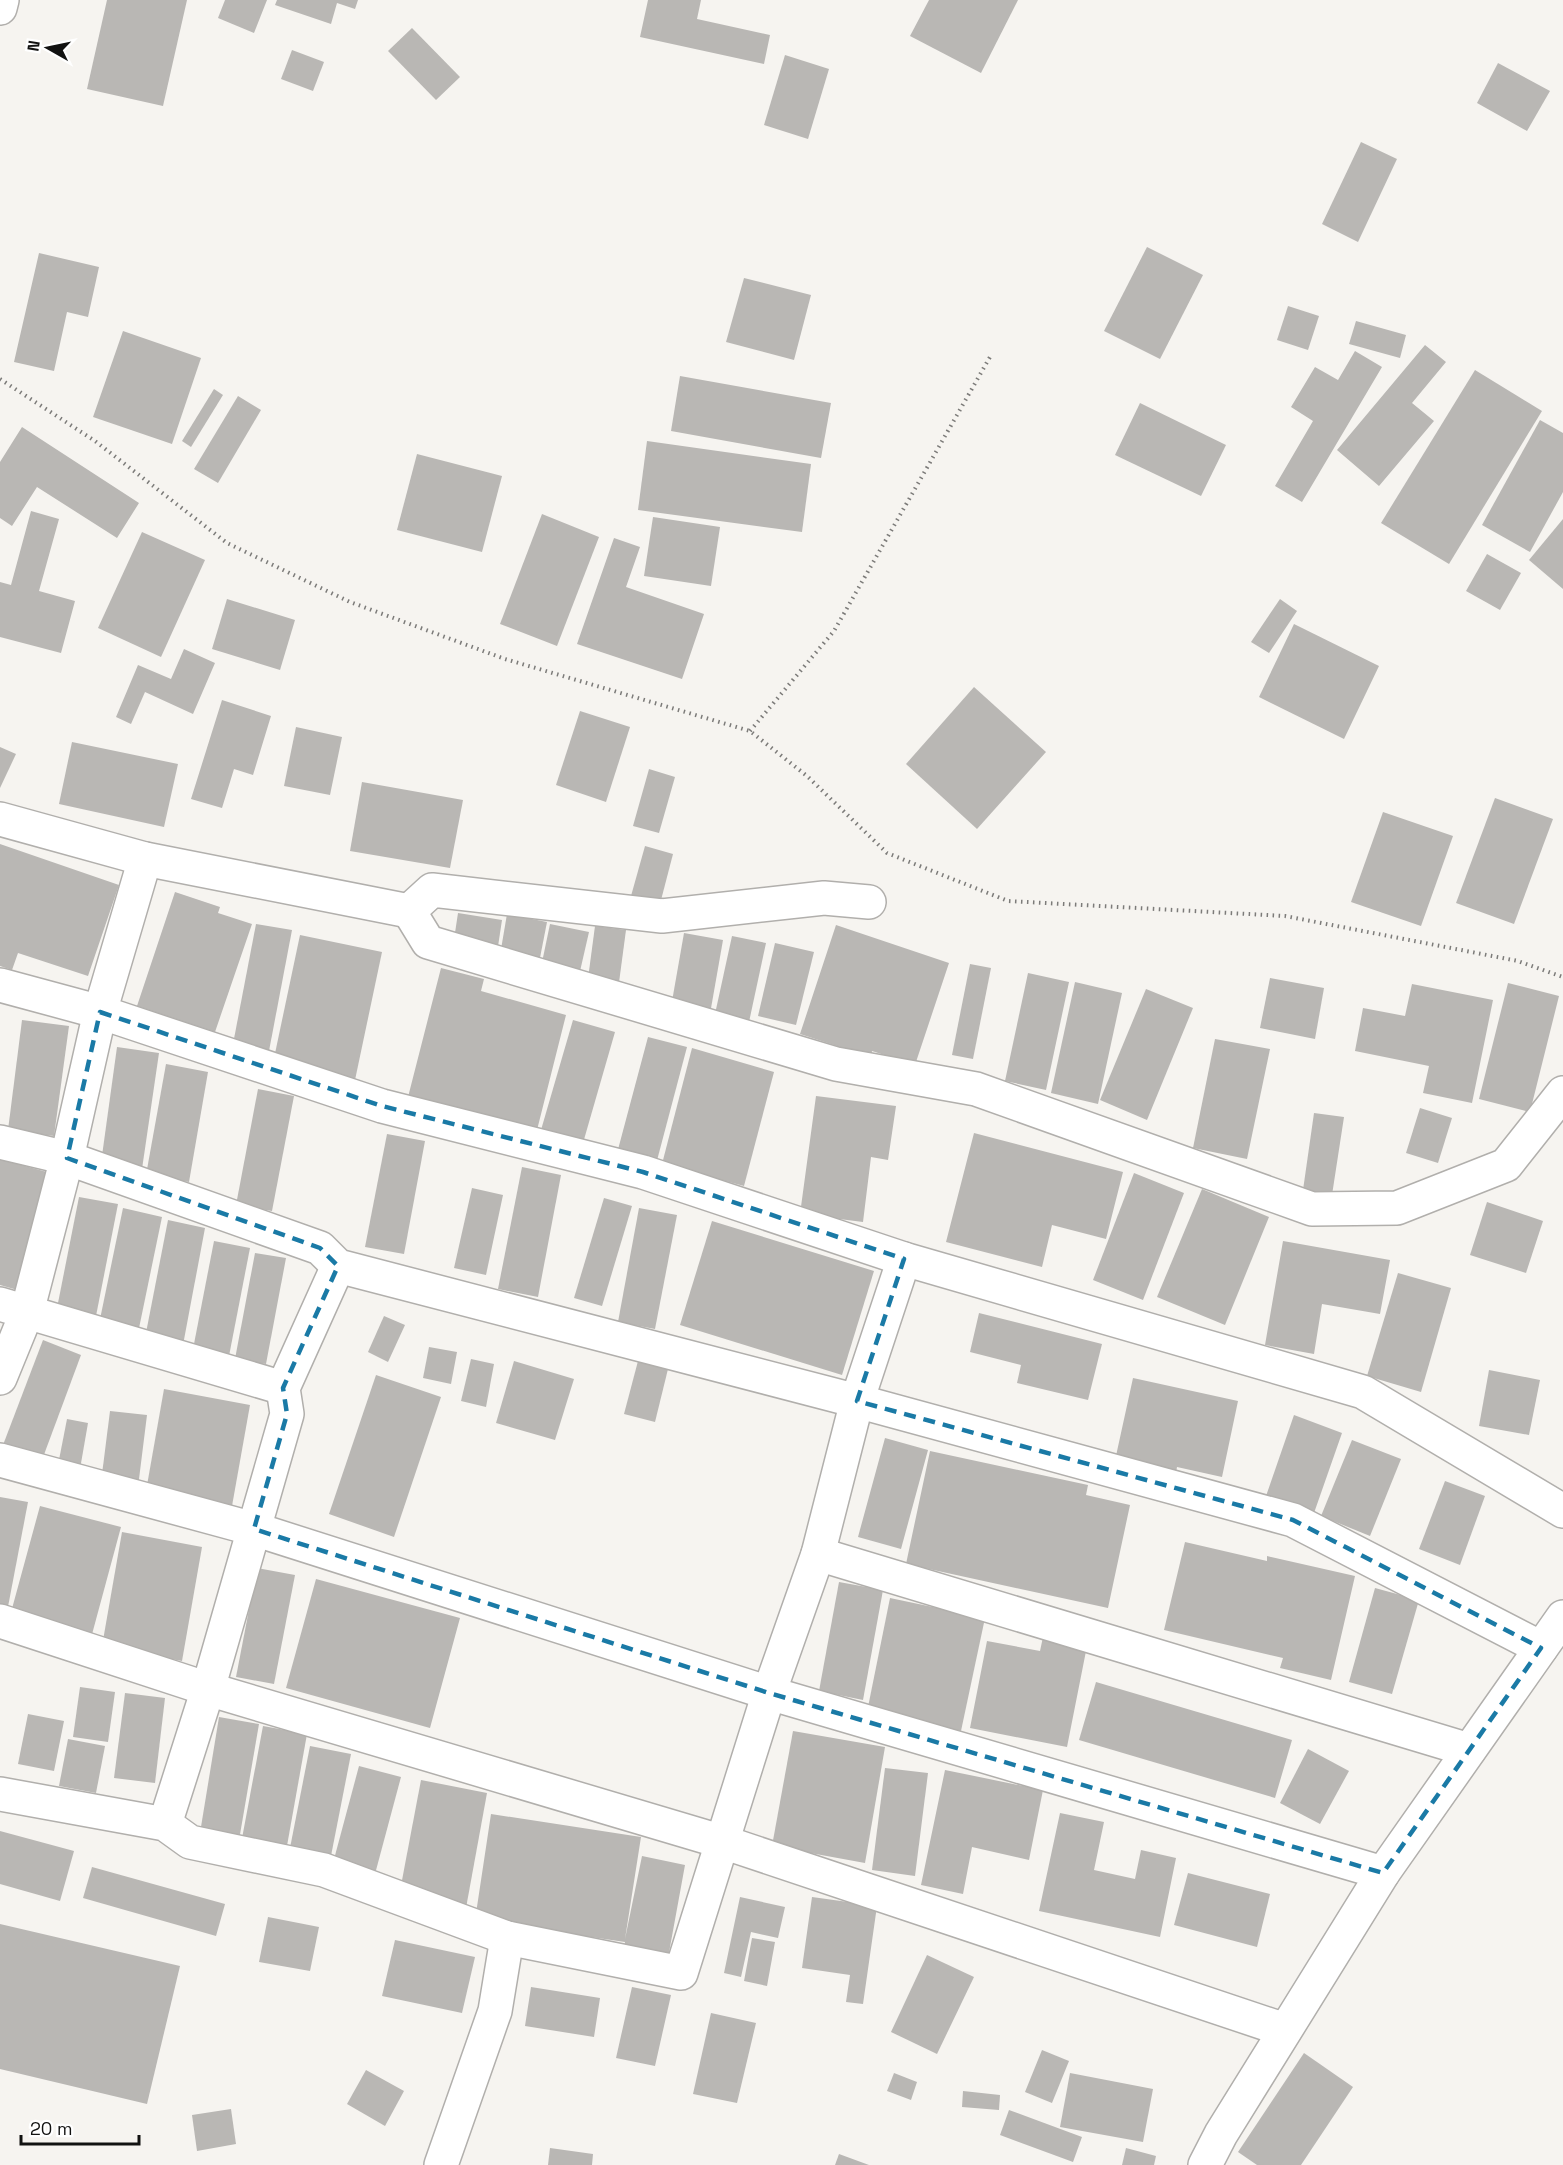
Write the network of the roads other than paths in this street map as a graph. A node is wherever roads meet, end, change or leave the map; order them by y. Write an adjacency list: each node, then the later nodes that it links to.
1 (2, 0): 2 (street)
2 (0, 8)
3 (0, 819): 4 (street)
4 (145, 858): 6 (street); 8 (street)
5 (869, 902): 6 (street)
6 (409, 911): 9 (street)
7 (0, 985): 8 (street)
8 (100, 1011): 11 (street); 12 (street)
9 (1563, 1093)
10 (0, 1142): 11 (street)
11 (67, 1158): 13 (street); 14 (street)
12 (904, 1259): 17 (street); 19 (street)
13 (339, 1266): 16 (street); 17 (street)
14 (13, 1308): 15 (street); 16 (street)
15 (0, 1378)
16 (283, 1388): 20 (street)
17 (857, 1401): 21 (street); 24 (street)
18 (0, 1460): 20 (street)
19 (1563, 1510)
20 (254, 1529): 25 (street); 26 (street)
21 (818, 1554): 26 (street); 27 (street)
22 (1563, 1617): 24 (street)
23 (0, 1621): 25 (street)
24 (1541, 1648): 27 (street)
25 (208, 1689): 29 (street); 30 (street)
26 (769, 1693): 30 (street); 31 (street)
27 (1469, 1750): 31 (street)
28 (0, 1794): 29 (street)
29 (165, 1824): 32 (street)
30 (723, 1842): 32 (street); 33 (street)
31 (1383, 1873): 33 (street)
32 (507, 1938): 34 (street)
33 (1285, 2030): 35 (street)
34 (441, 2165)
35 (1205, 2165)

